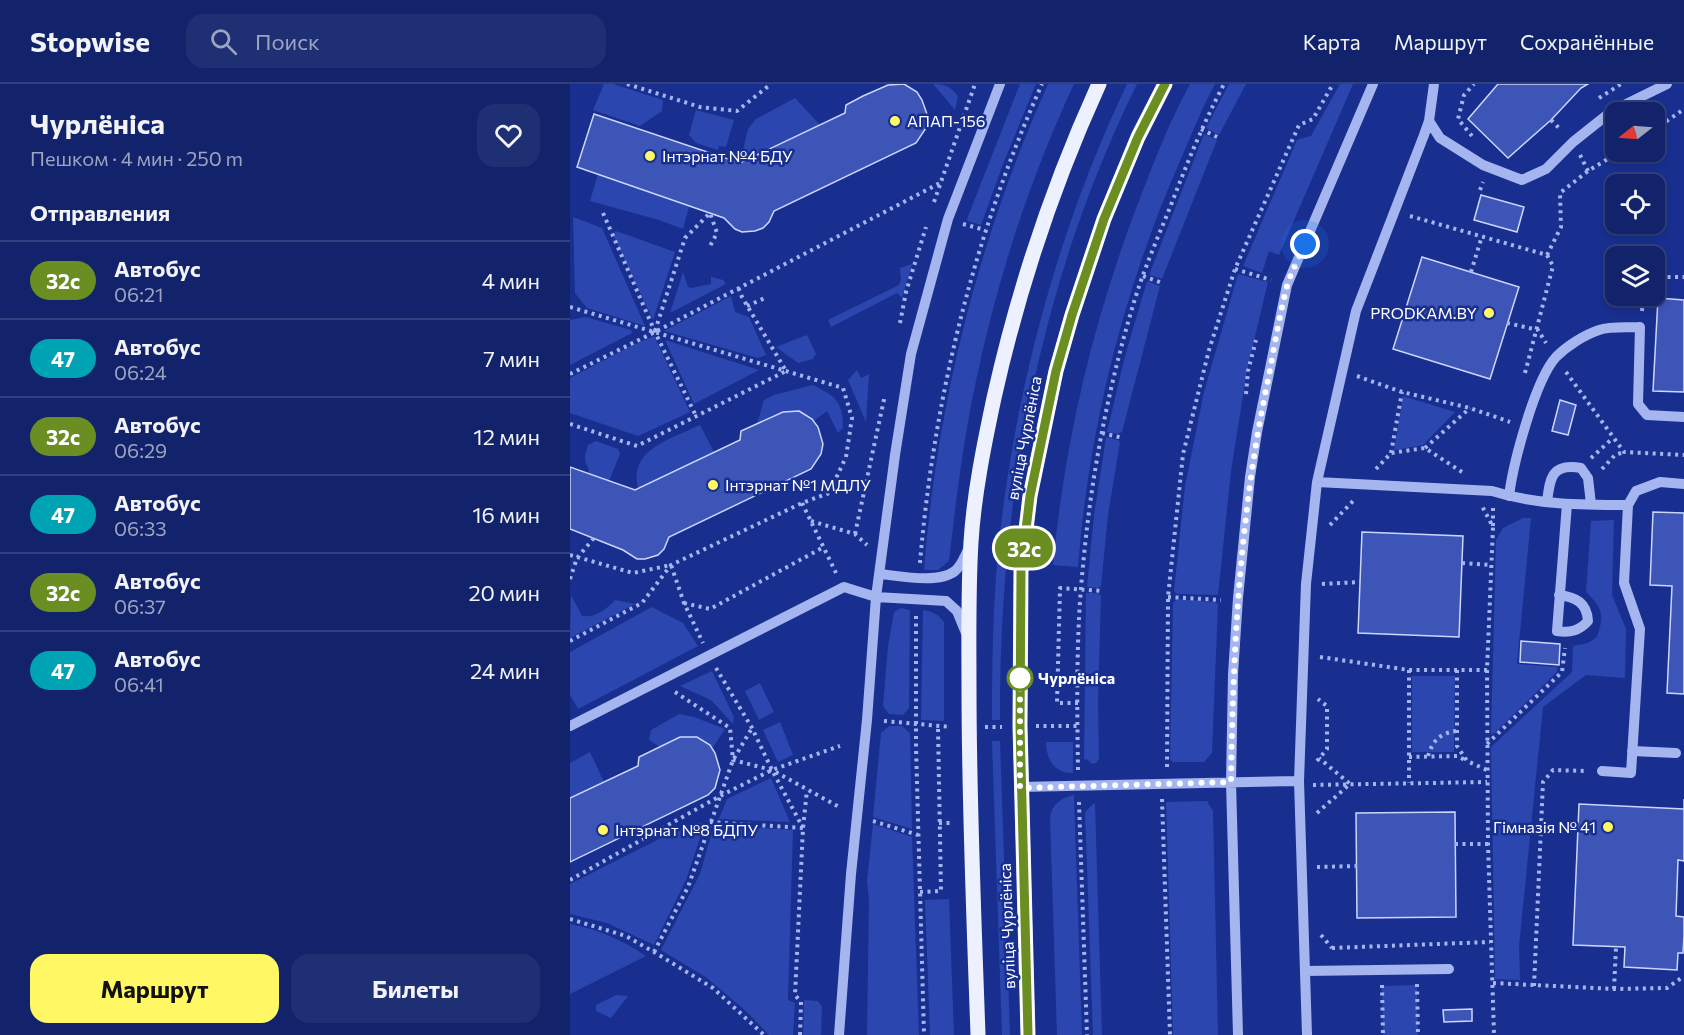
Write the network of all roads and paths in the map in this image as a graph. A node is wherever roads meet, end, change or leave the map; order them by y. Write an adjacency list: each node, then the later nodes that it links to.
1 (627, 84): 2 (path)
2 (771, 84)
3 (1042, 84): 26 (path)
4 (1099, 84): 82 (main road, вуліца Чурлёніса)
5 (1165, 84): 139 (main road, вуліца Чурлёніса)
6 (1224, 84): 16 (path)
7 (1333, 84): 30 (path)
8 (1373, 84): 133 (lane)
9 (1434, 84): 14 (lane)
10 (1474, 84): 18 (path)
11 (1667, 84): 14 (lane)
12 (997, 85): 25 (lane)
13 (1684, 109): 15 (path)
14 (1429, 121): 68 (lane)
15 (1665, 122)
16 (1201, 129): 17 (path); 32 (path)
17 (1219, 138)
18 (1474, 139)
19 (1605, 161): 29 (path)
20 (1479, 176): 22 (path)
21 (940, 183): 37 (path)
22 (1480, 190)
23 (603, 213): 43 (path)
24 (1402, 214): 27 (path)
25 (948, 219): 26 (path); 89 (lane)
26 (985, 230): 90 (path)
27 (1482, 236): 29 (path); 31 (path)
28 (710, 246): 43 (path)
29 (1547, 255): 42 (path)
30 (1235, 269): 35 (path); 99 (path)
31 (1471, 272)
32 (1143, 276): 36 (path); 57 (path)
33 (1665, 277): 34 (path)
34 (1684, 277)
35 (1272, 280)
36 (1162, 283)
37 (738, 287): 39 (path); 43 (path)
38 (765, 298): 39 (path)
39 (747, 306): 45 (path)
40 (570, 307): 43 (path)
41 (1507, 323): 42 (path)
42 (1538, 330): 44 (path); 48 (path)
43 (655, 332): 45 (path); 46 (path); 52 (path)
44 (1556, 358): 53 (lane); 59 (path); 73 (lane)
45 (786, 371): 52 (path); 71 (path)
46 (570, 374)
47 (1351, 374): 49 (path)
48 (1523, 382)
49 (1402, 392): 50 (path); 62 (path)
50 (1470, 408): 54 (path); 60 (path)
51 (1514, 412): 54 (path)
52 (696, 416): 55 (path)
53 (1684, 417)
54 (1511, 423): 56 (path)
55 (570, 424)
56 (1508, 432)
57 (1102, 433): 58 (path); 95 (path)
58 (1123, 438)
59 (1612, 438): 61 (path); 64 (path)
60 (1425, 448): 62 (path); 70 (path)
61 (1624, 452): 63 (path); 65 (path)
62 (1391, 453): 66 (path)
63 (1684, 455)
64 (1589, 460)
65 (1598, 474)
66 (1370, 475)
67 (868, 479): 71 (path)
68 (1317, 482): 70 (lane); 93 (lane)
69 (1684, 484): 78 (lane)
70 (1486, 490): 73 (lane); 79 (path); 79 (path)
71 (829, 493): 75 (path)
72 (1348, 494): 80 (path)
73 (1509, 496): 74 (lane)
74 (1547, 502): 76 (lane); 77 (lane)
75 (802, 503): 83 (path); 87 (path)
76 (1567, 504): 77 (lane); 97 (lane)
77 (1591, 504): 78 (lane)
78 (1628, 505): 120 (lane)
79 (1493, 527): 88 (path)
80 (1324, 532)
81 (594, 538): 85 (path)
82 (971, 542): 90 (lane); 105 (main road, вуліца Чурлёніса)
83 (822, 548): 94 (path); 102 (path)
84 (570, 555): 85 (path)
85 (577, 558): 87 (path); 91 (path)
86 (1462, 563): 88 (path)
87 (671, 565): 102 (path); 104 (path)
88 (1490, 565): 110 (path)
89 (880, 574): 90 (lane); 98 (lane)
90 (918, 578)
91 (570, 579)
92 (1360, 582): 93 (path)
93 (1306, 584): 132 (lane)
94 (844, 586): 98 (lane); 106 (lane)
95 (1081, 590): 96 (path); 112 (path); 112 (path)
96 (1102, 591)
97 (1559, 595): 103 (lane); 103 (lane)
98 (876, 597): 100 (lane); 147 (lane)
99 (1168, 597): 101 (path); 131 (path)
100 (916, 599): 105 (lane); 151 (path)
101 (1222, 600)
102 (684, 603): 106 (path)
103 (1561, 632): 117 (path)
104 (570, 640)
105 (969, 640): 174 (main road, вуліца Чурлёніса)
106 (709, 656): 113 (lane); 115 (path)
107 (1312, 656): 108 (path)
108 (1409, 670): 109 (path); 124 (path)
109 (1457, 670): 110 (path); 116 (path)
110 (1487, 670): 117 (path)
111 (674, 691): 126 (path)
112 (1078, 703): 138 (path)
113 (570, 726)
114 (938, 726): 157 (path)
115 (752, 728): 126 (path); 128 (path)
116 (1457, 731): 119 (path); 122 (path)
117 (1487, 745): 129 (path)
118 (840, 746): 128 (path)
119 (1457, 746): 123 (path); 127 (path)
120 (1632, 751): 121 (lane); 130 (lane)
121 (1676, 753)
122 (1428, 756): 123 (path); 124 (path)
123 (1457, 756): 127 (path)
124 (1409, 757): 135 (path)
125 (1319, 758): 136 (path)
126 (733, 760): 128 (path); 141 (path)
127 (1467, 761): 129 (path)
128 (772, 770): 140 (path); 141 (path); 150 (path)
129 (1486, 770): 134 (path)
130 (1602, 771): 168 (path)
131 (1167, 774)
132 (1299, 781): 133 (lane); 164 (lane)
133 (1231, 782): 138 (lane); 178 (lane)
134 (1487, 782): 135 (path); 153 (path)
135 (1409, 783): 136 (path)
136 (1350, 784): 137 (path); 148 (path)
137 (1313, 785)
138 (1079, 786): 139 (lane); 145 (path)
139 (1020, 788): 175 (main road, вуліца Чурлёніса)
140 (807, 790): 147 (path); 150 (path)
141 (720, 796): 149 (path); 156 (path)
142 (1173, 797): 144 (path)
143 (1153, 798): 144 (path)
144 (1162, 798): 177 (path)
145 (1079, 800): 146 (path); 176 (path)
146 (1088, 800)
147 (856, 816): 151 (path); 172 (lane)
148 (1314, 816)
149 (710, 822): 150 (path); 162 (path)
150 (803, 828): 171 (path)
151 (918, 835): 157 (path)
152 (1455, 844): 153 (path)
153 (1488, 844): 159 (path)
154 (1357, 866): 155 (path)
155 (1313, 867)
156 (570, 880)
157 (920, 892): 173 (path)
158 (570, 919): 162 (path)
159 (1490, 942): 161 (path); 167 (path)
160 (1616, 947): 169 (path)
161 (1332, 948)
162 (654, 952): 170 (path)
163 (1449, 969): 164 (lane)
164 (1305, 971): 179 (lane)
165 (1684, 976): 169 (path)
166 (1381, 979): 180 (path)
167 (1492, 983): 168 (path); 181 (path)
168 (1534, 986): 169 (path)
169 (1614, 989)
170 (764, 1035)
171 (800, 1035)
172 (839, 1035)
173 (924, 1035)
174 (978, 1035)
175 (1029, 1035)
176 (1088, 1035)
177 (1170, 1035)
178 (1238, 1035)
179 (1307, 1035)
180 (1383, 1035)
181 (1494, 1035)

